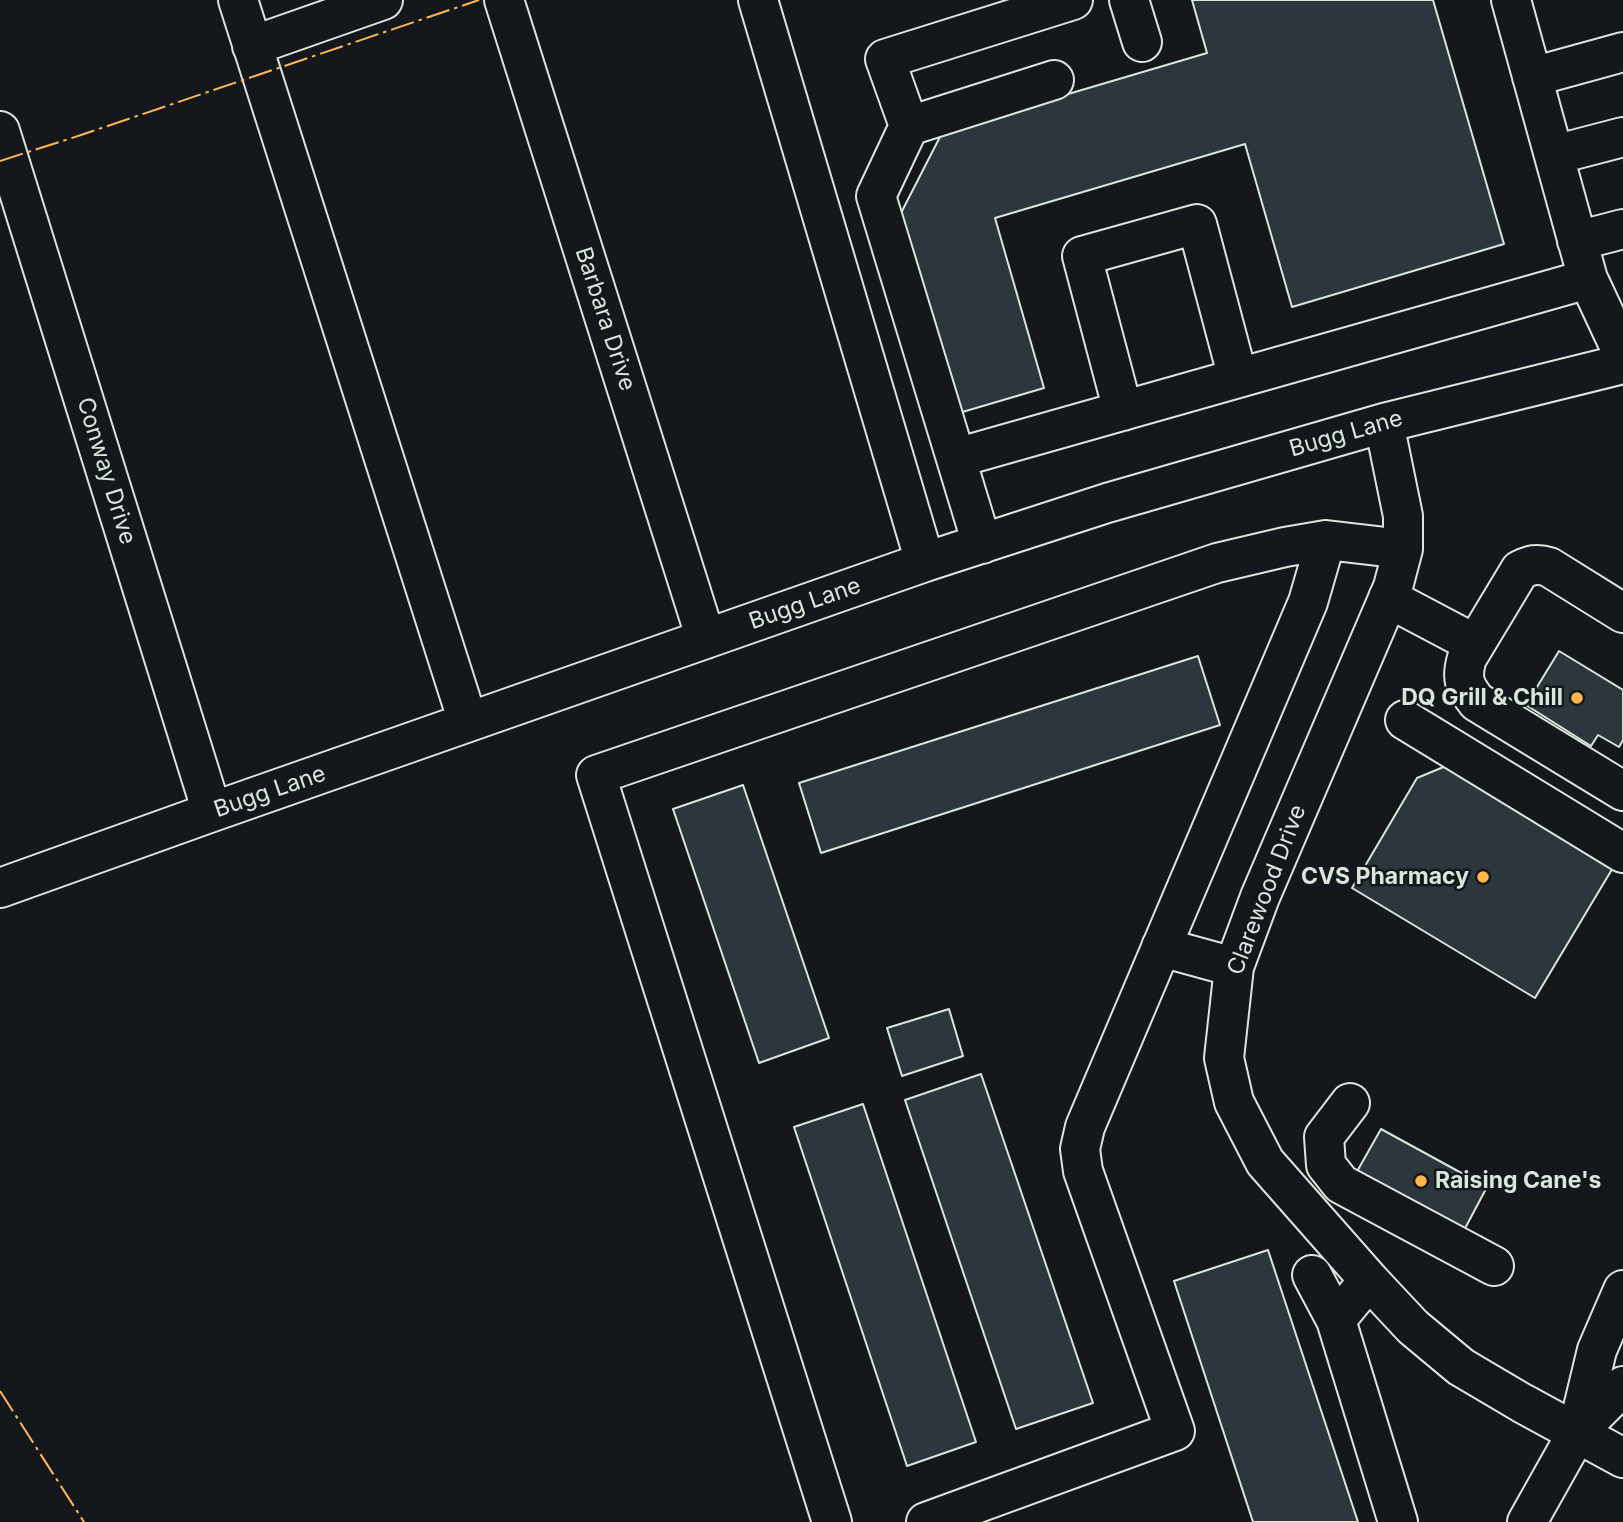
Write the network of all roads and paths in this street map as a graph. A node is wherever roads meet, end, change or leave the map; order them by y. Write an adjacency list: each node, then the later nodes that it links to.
1 (238, 0): 9 (street)
2 (383, 0): 9 (street)
3 (504, 0): 32 (street, Barbara Drive)
4 (758, 0): 29 (street)
5 (1073, 0): 13 (street)
6 (1129, 0): 8 (street)
7 (1511, 0): 11 (street)
8 (1142, 42)
9 (252, 46): 35 (street)
10 (1623, 52): 11 (street)
11 (1532, 77): 16 (street)
12 (1054, 80): 13 (street)
13 (909, 127): 25 (street)
14 (0, 131): 37 (street, Conway Drive)
15 (1623, 138): 16 (street)
16 (1554, 155): 18 (street)
17 (1623, 229): 18 (street)
18 (1577, 241): 19 (street)
19 (1588, 279): 20 (street); 22 (street)
20 (1623, 355)
21 (1623, 364): 24 (street, Bugg Lane)
22 (1238, 378): 23 (street); 23 (street)
23 (1123, 411): 25 (street)
24 (1384, 423): 27 (street, Bugg Lane); 28 (street, Clarewood Drive)
25 (956, 458): 27 (street)
26 (1326, 540): 28 (street); 40 (street); 51 (street)
27 (982, 544): 29 (street, Bugg Lane)
28 (1403, 550): 30 (street, Clarewood Drive)
29 (925, 562): 32 (street, Bugg Lane)
30 (1388, 598): 33 (street); 41 (street, Clarewood Drive)
31 (1623, 613): 33 (street)
32 (706, 639): 35 (street, Bugg Lane)
33 (1475, 644): 36 (street)
34 (1405, 720): 38 (street)
35 (468, 722): 37 (street, Bugg Lane)
36 (1623, 791)
37 (212, 812): 39 (street, Bugg Lane)
38 (1623, 853)
39 (0, 888)
40 (1161, 947): 41 (street); 52 (street)
41 (1234, 967): 45 (street, Clarewood Drive)
42 (1350, 1102): 43 (street)
43 (1494, 1265)
44 (1312, 1275): 47 (street)
45 (1369, 1280): 47 (street); 49 (street, Clarewood Drive)
46 (1623, 1290): 49 (street)
47 (1336, 1320): 53 (street)
48 (1623, 1386): 49 (street)
49 (1577, 1433): 50 (street, Clarewood Drive); 54 (street)
50 (1623, 1458)
51 (832, 1522)
52 (926, 1522)
53 (1398, 1522)
54 (1527, 1522)

